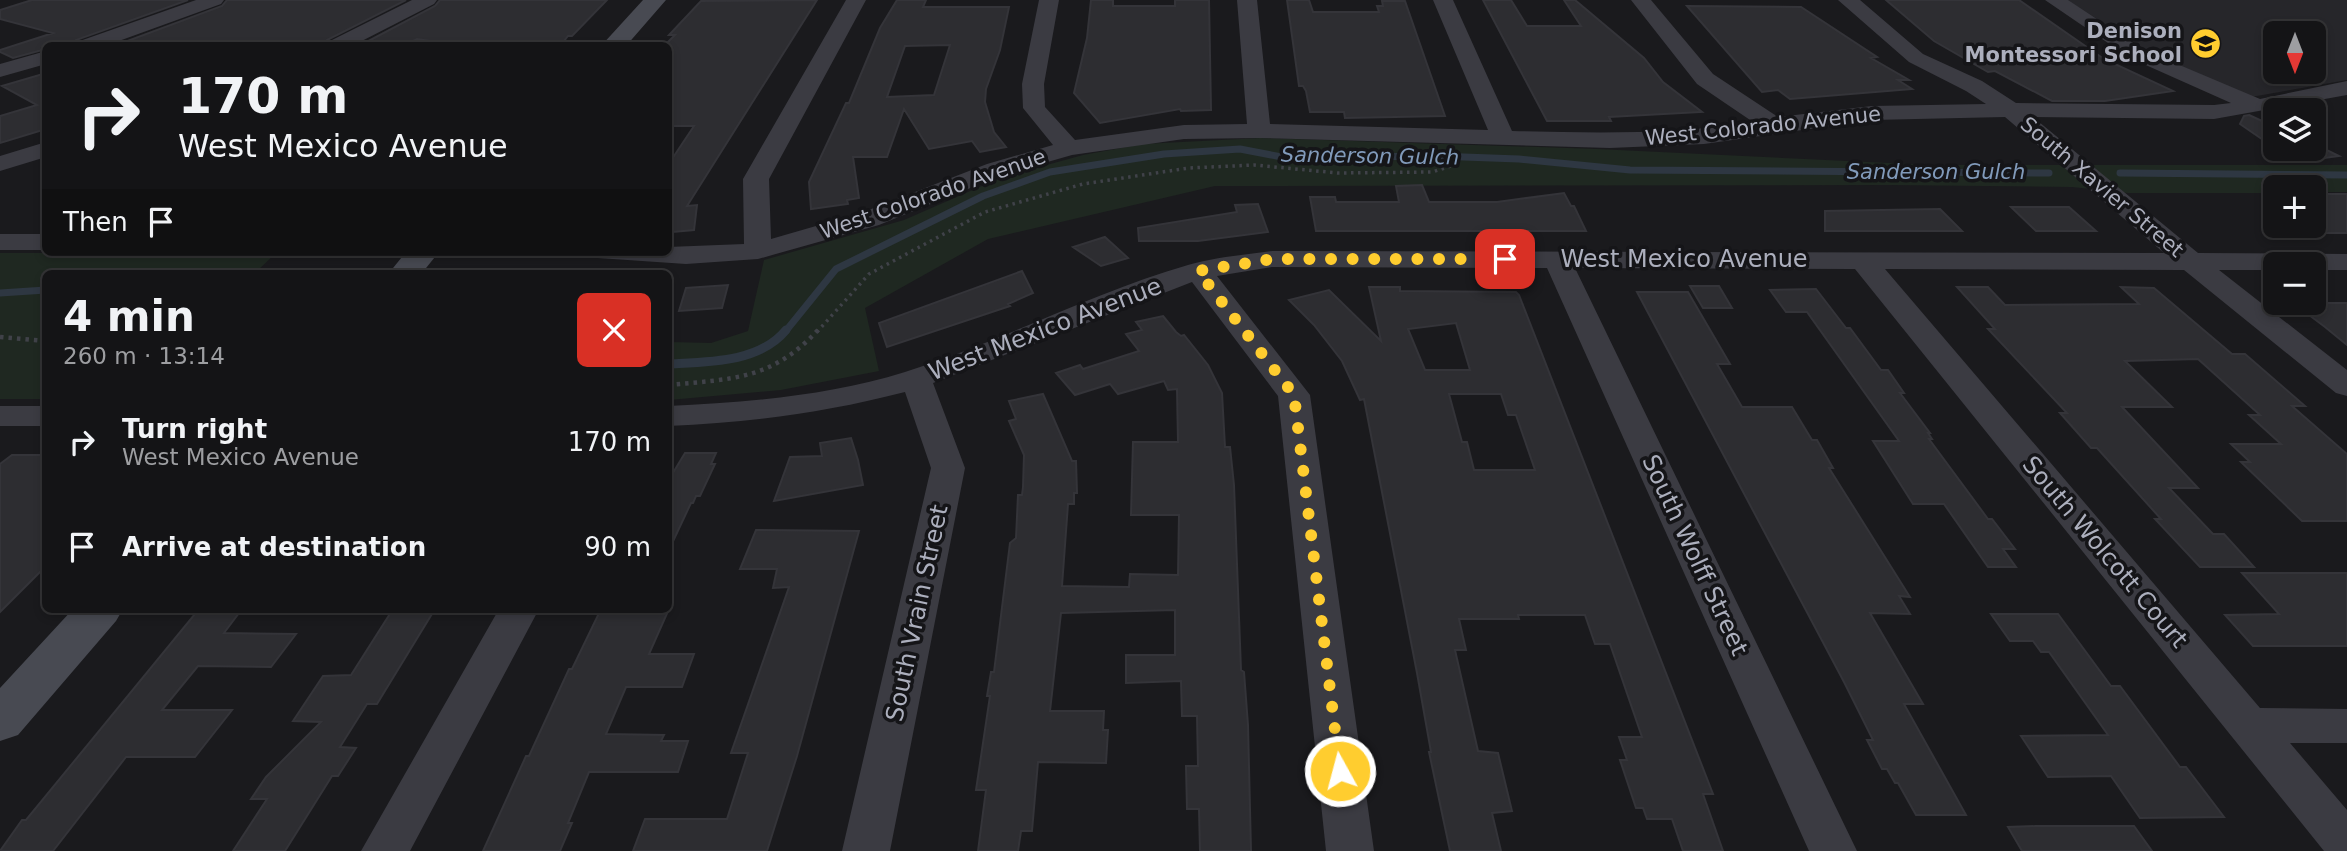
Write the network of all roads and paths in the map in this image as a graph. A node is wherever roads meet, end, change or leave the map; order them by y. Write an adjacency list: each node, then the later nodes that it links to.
1 (214, 0): 11 (street)
2 (427, 0): 12 (street)
3 (654, 0): 13 (street)
4 (856, 0): 28 (street)
5 (1049, 0): 22 (street)
6 (1247, 0): 20 (street)
7 (1443, 0): 21 (street)
8 (1641, 0): 19 (street)
9 (1849, 0): 18 (street, South Xavier Street)
10 (2055, 0): 17 (street)
11 (95, 42)
12 (343, 42)
13 (617, 42)
14 (42, 58): 15 (street)
15 (0, 72)
16 (2347, 88): 17 (street, West Colorado Avenue)
17 (2258, 106): 18 (street, West Colorado Avenue)
18 (2011, 110): 19 (street, West Colorado Avenue); 33 (street, South Xavier Street)
19 (1774, 125): 21 (street, West Colorado Avenue)
20 (1259, 131): 21 (street, West Colorado Avenue); 22 (street, West Colorado Avenue)
21 (1503, 137)
22 (1069, 148): 28 (street, West Colorado Avenue)
23 (42, 150): 24 (street)
24 (0, 164)
25 (1451, 166): 40 (path)
26 (0, 242): 27 (street)
27 (42, 242)
28 (758, 251): 29 (street, West Colorado Avenue)
29 (672, 255)
30 (420, 256): 35 (street)
31 (1557, 259): 32 (street, West Mexico Avenue); 36 (street, West Mexico Avenue); 54 (street, South Wolff Street)
32 (1862, 260): 33 (street, West Mexico Avenue); 48 (street, South Wolcott Court)
33 (2190, 261): 34 (street, West Mexico Avenue); 41 (street, South Xavier Street)
34 (2347, 262)
35 (408, 270)
36 (1198, 271): 39 (street, West Mexico Avenue); 53 (street)
37 (0, 337): 38 (path)
38 (42, 341)
39 (916, 379): 44 (street, West Mexico Avenue); 52 (street, South Vrain Street)
40 (672, 385)
41 (2347, 386)
42 (0, 416): 43 (street)
43 (42, 416)
44 (672, 416)
45 (96, 613): 47 (street)
46 (517, 613): 51 (street)
47 (0, 720)
48 (2249, 725): 49 (street); 50 (street, South Wolcott Court)
49 (2347, 726)
50 (2347, 844)
51 (385, 851)
52 (866, 851)
53 (1350, 851)
54 (1833, 851)

